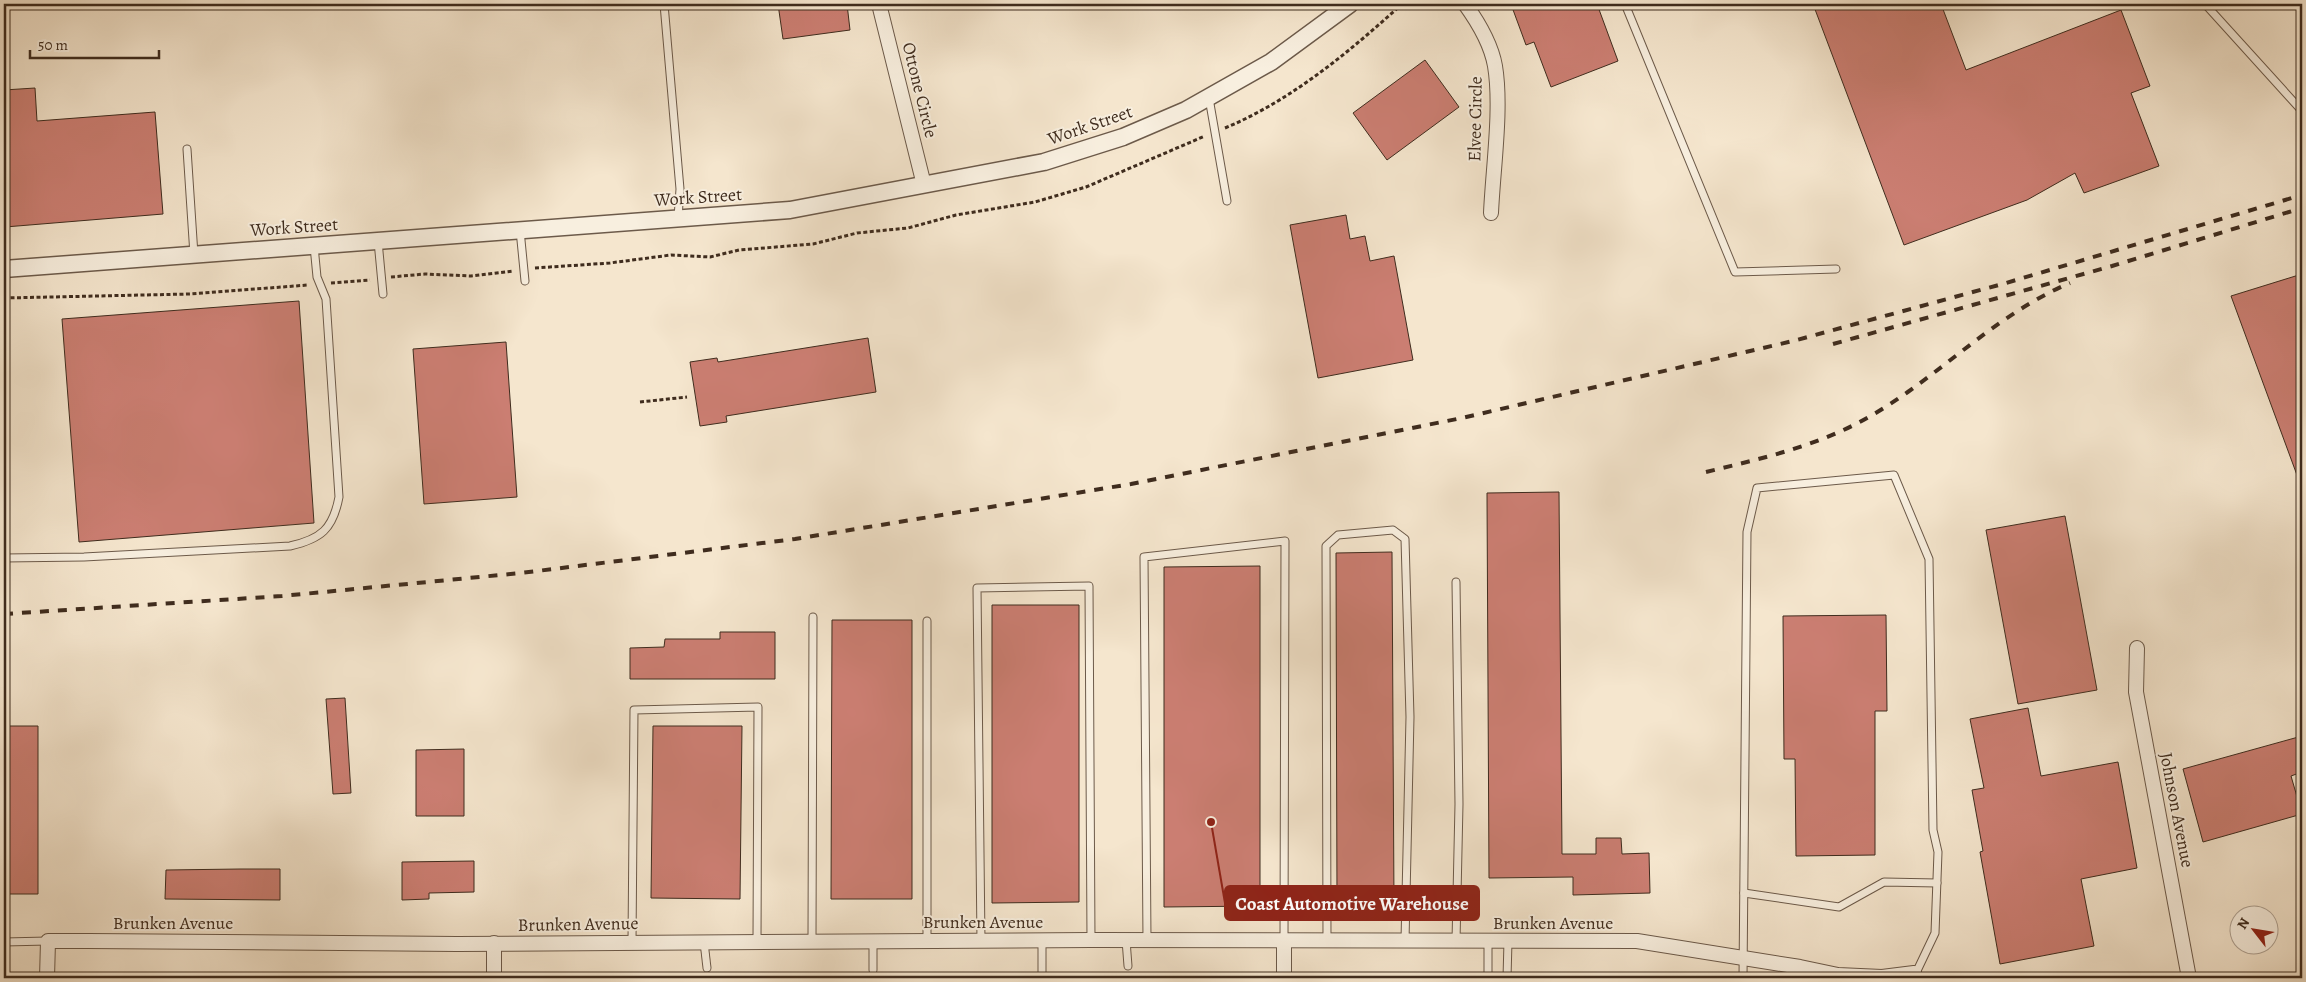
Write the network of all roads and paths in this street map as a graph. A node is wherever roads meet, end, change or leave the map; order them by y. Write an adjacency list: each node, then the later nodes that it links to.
1 (664, 4): 13 (lane)
2 (878, 4): 10 (street, Ottone Circle)
3 (1350, 4): 7 (street, Work Street)
4 (1465, 4): 12 (street, Elvee Circle)
5 (1625, 4): 19 (lane)
6 (2205, 4): 8 (lane)
7 (1209, 97): 10 (street, Work Street); 11 (lane)
8 (2302, 111)
9 (187, 149): 17 (lane)
10 (924, 185): 13 (street, Work Street)
11 (1227, 201)
12 (1491, 212)
13 (678, 218): 14 (street, Work Street)
14 (520, 230): 15 (street, Work Street); 20 (lane)
15 (378, 241): 16 (street, Work Street); 21 (lane)
16 (314, 246): 17 (street, Work Street); 24 (lane)
17 (194, 255): 18 (street, Work Street)
18 (4, 269)
19 (1836, 269)
20 (525, 281)
21 (383, 294)
22 (687, 397): 23 (path)
23 (640, 402)
24 (4, 558)
25 (1456, 582): 43 (lane)
26 (813, 617): 37 (lane)
27 (927, 620): 39 (lane)
28 (2137, 648): 64 (street, Johnson Avenue)
29 (1937, 883): 30 (lane); 30 (lane); 56 (lane)
30 (1744, 893): 51 (lane)
31 (1042, 940): 32 (street, Brunken Avenue); 40 (street, Brunken Avenue); 59 (lane)
32 (1091, 940): 33 (street, Brunken Avenue); 40 (lane)
33 (1126, 940): 34 (street, Brunken Avenue); 52 (lane)
34 (1147, 940): 41 (street, Brunken Avenue); 41 (lane)
35 (48, 941): 46 (lane); 50 (street, Brunken Avenue); 57 (street)
36 (757, 941): 37 (street, Brunken Avenue); 47 (lane); 48 (street, Brunken Avenue)
37 (812, 941): 38 (street, Brunken Avenue)
38 (873, 941): 39 (street, Brunken Avenue); 54 (lane)
39 (927, 941): 40 (street, Brunken Avenue)
40 (981, 941)
41 (1284, 941): 49 (street, Brunken Avenue); 60 (street)
42 (1406, 941): 43 (street, Brunken Avenue); 49 (street, Brunken Avenue); 49 (lane)
43 (1456, 941): 44 (street, Brunken Avenue)
44 (1488, 941): 45 (street, Brunken Avenue); 61 (lane)
45 (1508, 941): 51 (street, Brunken Avenue); 62 (lane)
46 (4, 942)
47 (632, 942): 48 (street, Brunken Avenue); 50 (street, Brunken Avenue)
48 (704, 942): 53 (lane)
49 (1327, 942)
50 (494, 943): 58 (street)
51 (1742, 958): 55 (street, Brunken Avenue); 63 (lane)
52 (1128, 966)
53 (707, 968)
54 (873, 970)
55 (1824, 975): 56 (street, Brunken Avenue)
56 (1915, 976)
57 (47, 978)
58 (494, 978)
59 (1042, 978)
60 (1284, 978)
61 (1488, 978)
62 (1507, 978)
63 (1743, 978)
64 (2189, 978)

